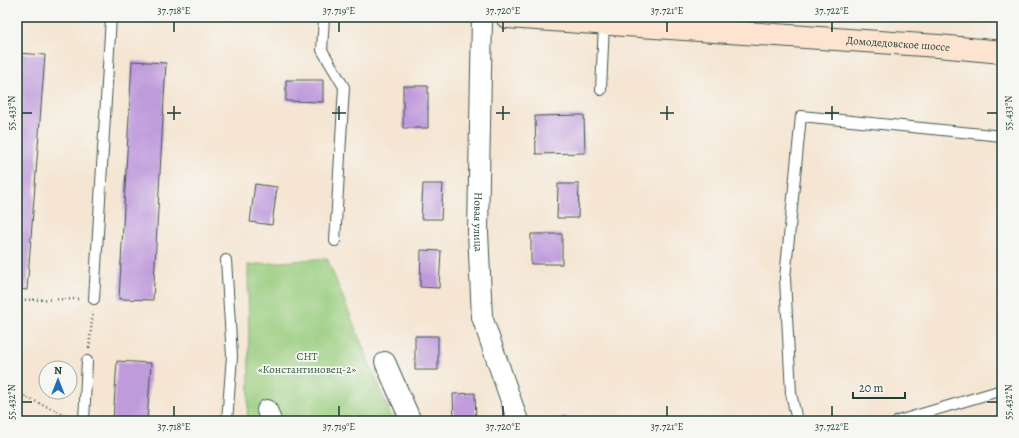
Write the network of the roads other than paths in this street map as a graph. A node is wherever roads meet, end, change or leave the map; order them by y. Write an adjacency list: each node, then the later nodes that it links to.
1 (111, 17): 11 (lane)
2 (324, 17): 9 (lane)
3 (482, 17): 18 (street, Новая улица)
4 (507, 17): 5 (street, Домодедовское шоссе)
5 (604, 23): 6 (street, Домодедовское шоссе); 7 (lane)
6 (1002, 52)
7 (601, 90)
8 (1002, 136): 19 (lane)
9 (335, 241)
10 (226, 260): 16 (lane)
11 (94, 299)
12 (87, 361): 15 (lane)
13 (385, 362): 17 (street)
14 (1002, 390): 20 (lane)
15 (84, 421)
16 (227, 421)
17 (411, 421)
18 (518, 421)
19 (797, 421)
20 (898, 421)

